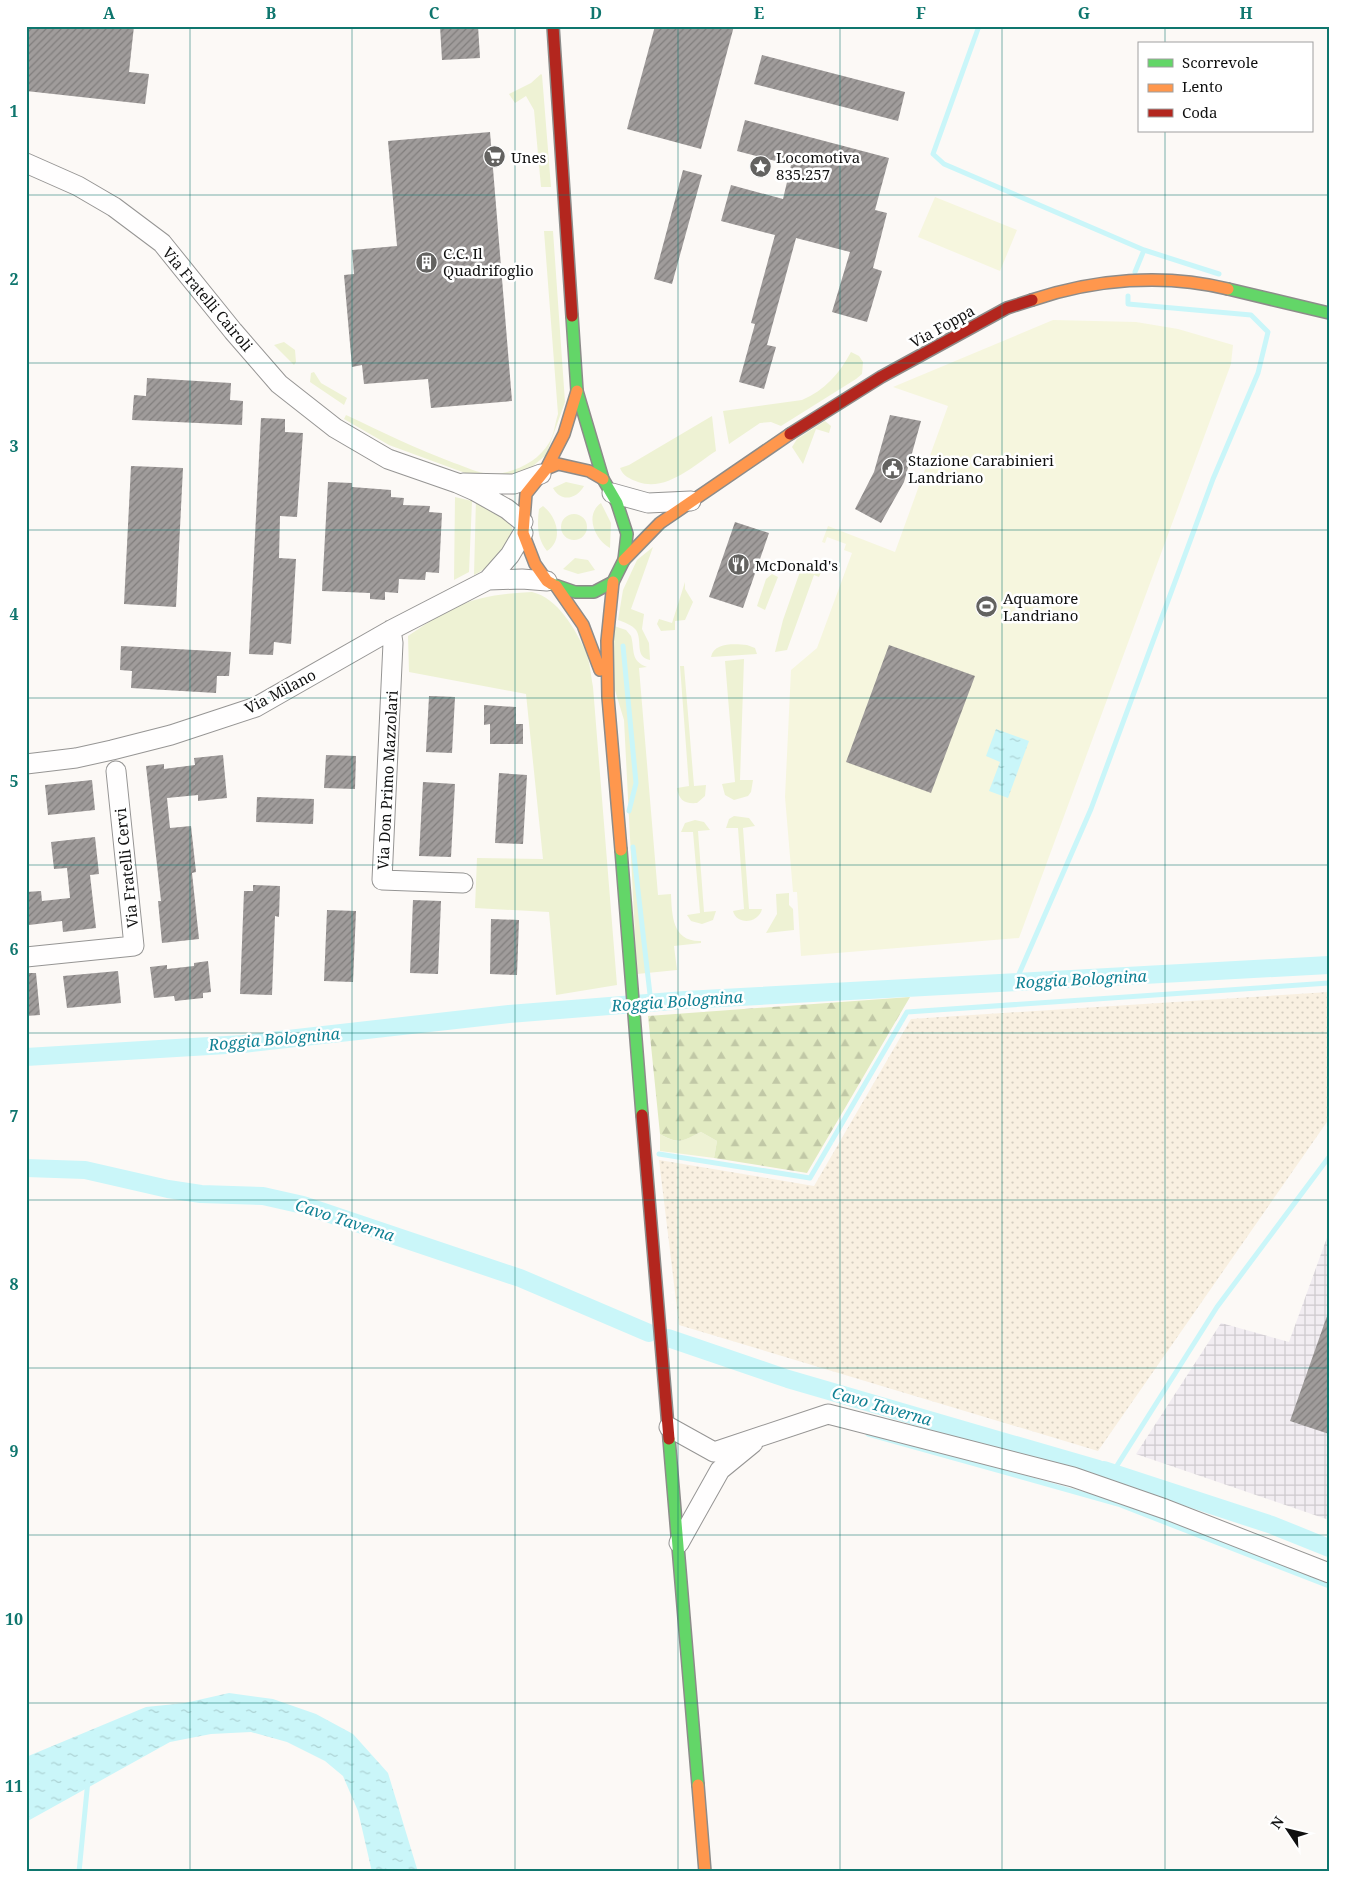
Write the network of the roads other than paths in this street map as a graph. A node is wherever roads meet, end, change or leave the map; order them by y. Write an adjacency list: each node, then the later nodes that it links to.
1 (553, 26): 4 (main road)
2 (26, 163): 6 (street, Via Fratelli Cairoli)
3 (1329, 313): 8 (main road, Via Foppa)
4 (577, 391): 5 (main road); 7 (main road)
5 (543, 471): 6 (street); 7 (main road); 9 (main road)
6 (457, 483): 9 (street)
7 (607, 486): 8 (street); 10 (main road)
8 (691, 501): 10 (main road, Via Foppa)
9 (523, 528): 11 (street, Via Milano); 13 (main road)
10 (624, 560): 12 (main road)
11 (488, 580): 13 (street, Via Milano); 14 (street, Via Milano)
12 (613, 582): 13 (main road); 15 (main road)
13 (552, 584): 15 (main road)
14 (391, 630): 16 (street, Via Milano); 18 (street, Via Don Primo Mazzolari)
15 (608, 696): 20 (main road)
16 (26, 764)
17 (116, 771): 19 (street, Via Fratelli Cervi)
18 (464, 883)
19 (26, 957)
20 (670, 1426): 21 (street); 22 (main road)
21 (764, 1434): 22 (street); 23 (street)
22 (679, 1543): 24 (main road)
23 (1329, 1573)
24 (705, 1872)

